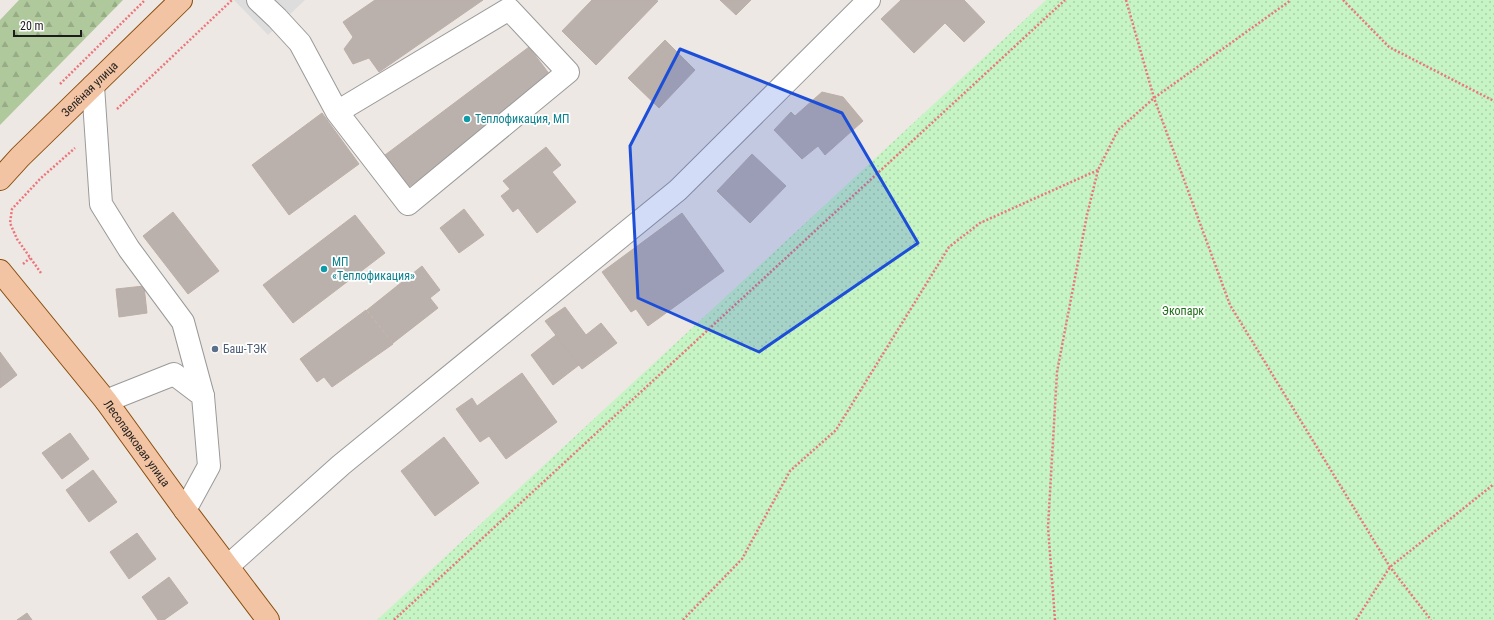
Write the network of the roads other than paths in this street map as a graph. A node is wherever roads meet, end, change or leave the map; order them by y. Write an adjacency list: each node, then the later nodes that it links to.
1 (181, 0): 4 (main road, Зелёная улица)
2 (258, 0): 5 (street)
3 (869, 0): 11 (street)
4 (93, 86): 6 (main road, Зелёная улица); 8 (street)
5 (337, 112): 5 (street)
6 (0, 179)
7 (0, 271): 9 (main road, Лесопарковая улица)
8 (203, 396): 9 (street); 10 (street)
9 (106, 401): 10 (main road, Лесопарковая улица)
10 (185, 510): 11 (main road, Лесопарковая улица)
11 (228, 566): 12 (main road, Лесопарковая улица)
12 (268, 620)

